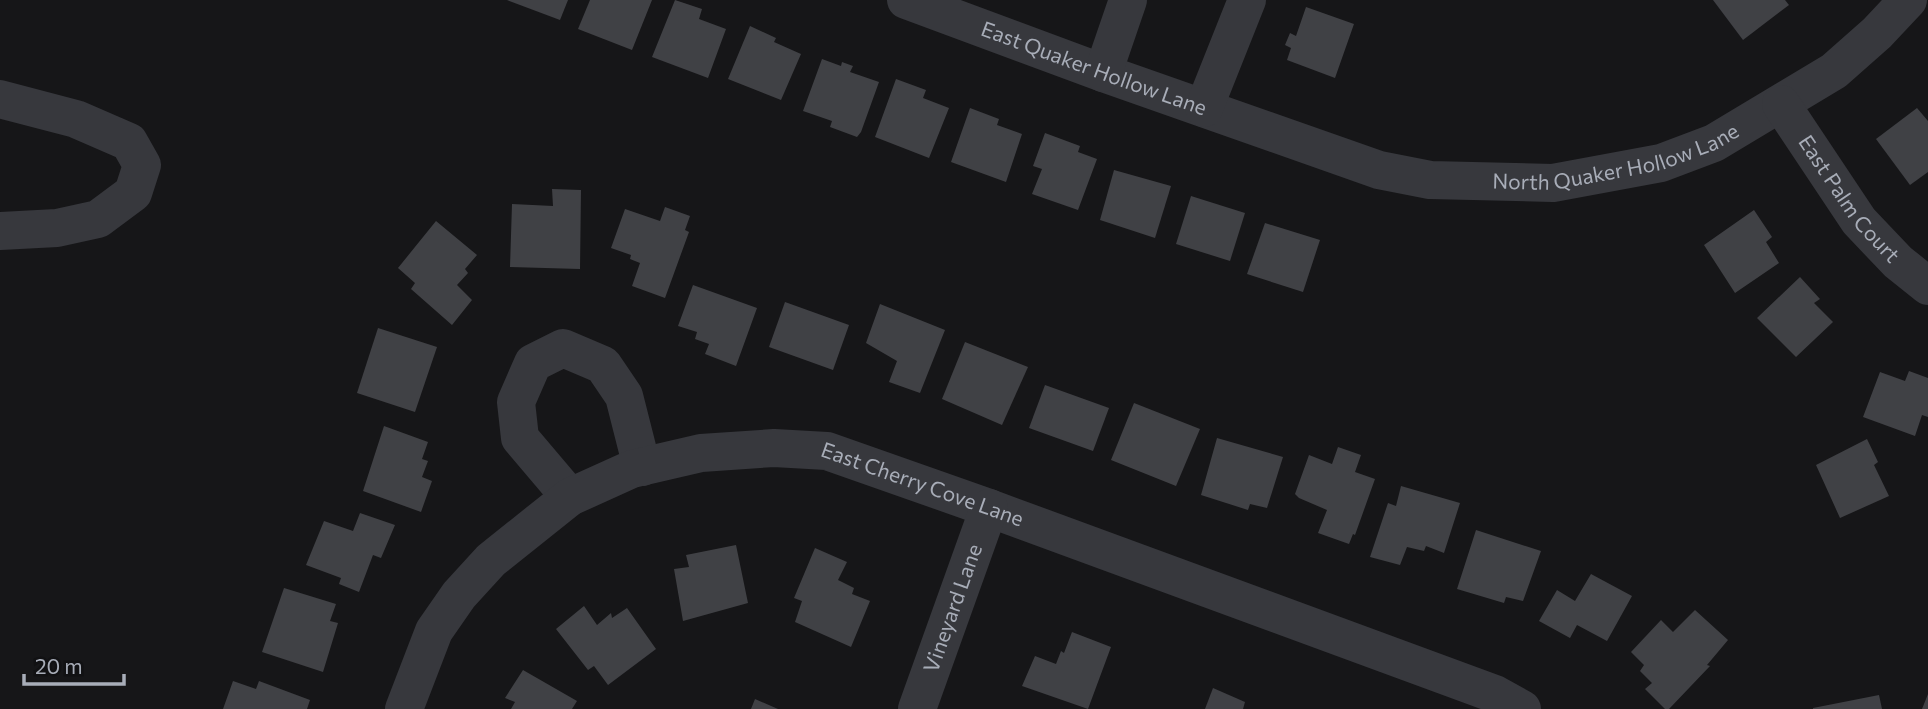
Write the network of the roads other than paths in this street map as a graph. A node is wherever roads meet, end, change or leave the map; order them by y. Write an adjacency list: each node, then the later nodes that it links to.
1 (906, 0): 5 (street, East Quaker Hollow Lane)
2 (1128, 0): 5 (street)
3 (1247, 0): 8 (street)
4 (1908, 0): 7 (street, North Quaker Hollow Lane)
5 (1103, 73): 8 (street, East Quaker Hollow Lane)
6 (0, 99): 10 (street)
7 (1781, 104): 9 (street, North Quaker Hollow Lane); 11 (street, East Palm Court)
8 (1204, 108): 9 (street, East Quaker Hollow Lane)
9 (1282, 135)
10 (0, 231)
11 (1928, 286)
12 (642, 467): 13 (street, East Cherry Cove Lane); 13 (street); 14 (street, East Cherry Cove Lane)
13 (570, 497): 15 (street, East Cherry Cove Lane)
14 (989, 508): 16 (street, Vineyard Lane); 17 (street, East Cherry Cove Lane)
15 (404, 709)
16 (917, 709)
17 (1522, 709)

